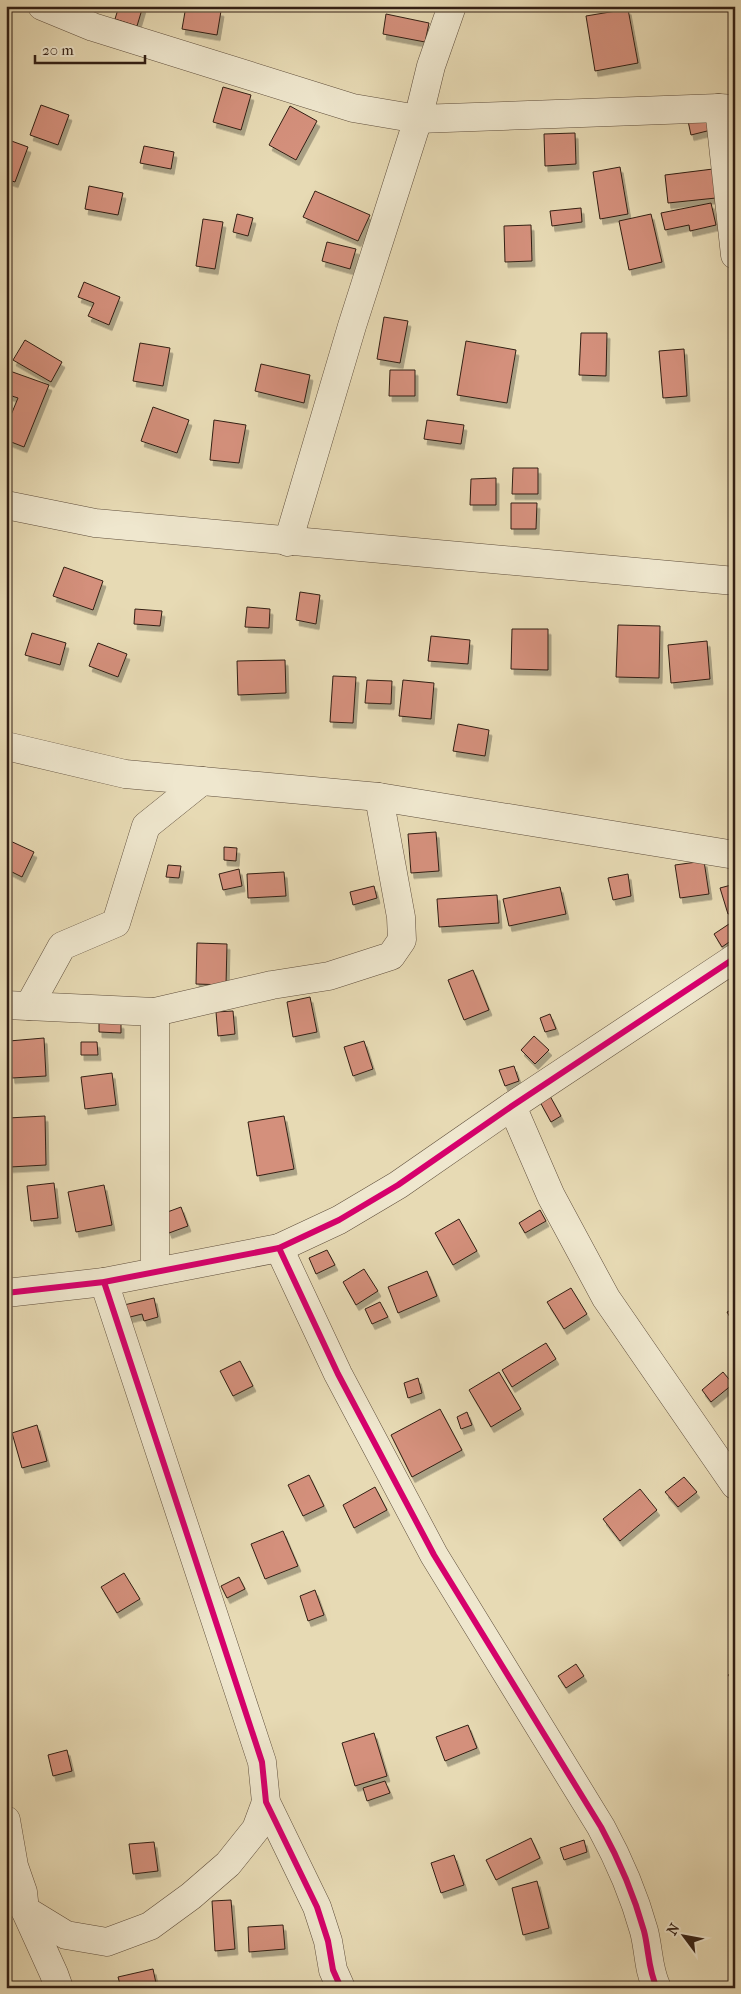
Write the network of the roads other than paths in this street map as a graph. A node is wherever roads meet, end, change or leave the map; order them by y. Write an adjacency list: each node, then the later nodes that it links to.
1 (42, 6): 3 (street)
2 (452, 6): 5 (street)
3 (96, 17): 5 (street)
4 (727, 109): 5 (street); 6 (street)
5 (418, 119): 8 (street)
6 (735, 255)
7 (6, 505): 8 (street)
8 (288, 542): 9 (street)
9 (735, 581)
10 (6, 746): 11 (street)
11 (202, 781): 12 (street); 15 (street)
12 (379, 797): 13 (street); 16 (street)
13 (735, 855)
14 (735, 958): 17 (street)
15 (18, 1006): 16 (street)
16 (155, 1012): 19 (street)
17 (512, 1106): 18 (street); 22 (street)
18 (279, 1248): 19 (street); 28 (street)
19 (154, 1271): 20 (street)
20 (104, 1282): 21 (street); 23 (street)
21 (6, 1293)
22 (735, 1485)
23 (266, 1802): 25 (street); 27 (street)
24 (6, 1820): 25 (street)
25 (16, 1916): 26 (street)
26 (59, 1988)
27 (340, 1988)
28 (657, 1988)

